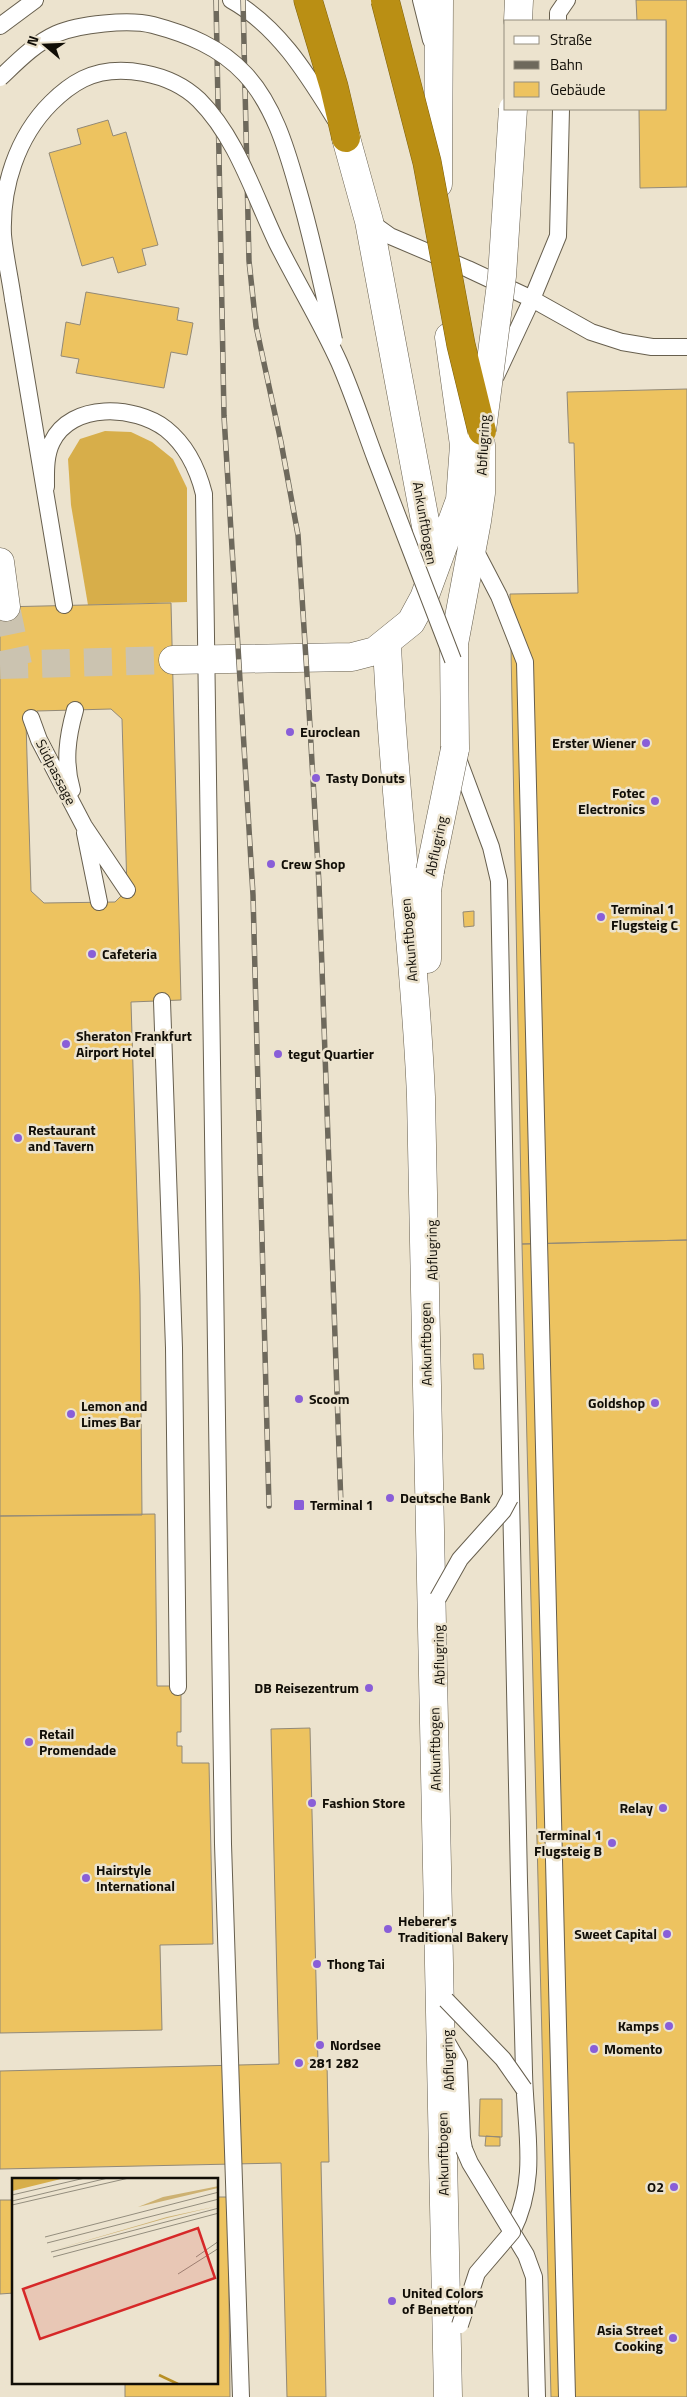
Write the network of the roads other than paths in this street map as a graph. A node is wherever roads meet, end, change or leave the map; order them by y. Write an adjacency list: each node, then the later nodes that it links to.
1 (35, 0): 11 (lane)
2 (231, 0): 16 (lane)
3 (308, 0): 16 (highway)
4 (385, 0): 22 (highway, bridge)
5 (420, 0): 12 (lane)
6 (439, 0): 12 (street, Abflugring)
7 (519, 0): 9 (street)
8 (567, 0): 10 (lane)
9 (518, 20)
10 (558, 20)
11 (0, 26)
12 (438, 71): 18 (street, Abflugring)
13 (0, 78): 21 (lane, bridge)
14 (513, 110): 22 (street, Abflugring, bridge)
15 (561, 110): 19 (lane)
16 (346, 138): 17 (street, Ankunftbogen)
17 (369, 221): 18 (lane); 26 (street, Ankunftbogen)
18 (438, 256): 19 (lane); 22 (street, Abflugring)
19 (532, 299): 20 (lane); 22 (lane)
20 (687, 347)
21 (339, 362): 23 (lane, bridge); 32 (lane, bridge)
22 (473, 438): 24 (street, Abflugring); 26 (street, Abflugring)
23 (46, 487): 27 (lane); 30 (lane)
24 (472, 545): 32 (street, Abflugring); 52 (lane)
25 (0, 562): 28 (street)
26 (434, 569): 29 (street, Ankunftbogen)
27 (64, 605)
28 (6, 607)
29 (387, 644): 30 (street); 49 (street, Ankunftbogen)
30 (206, 659): 31 (street); 48 (lane)
31 (173, 660)
32 (453, 660): 35 (street, Abflugring)
33 (75, 710): 36 (lane, Südpassage)
34 (31, 718): 36 (lane, Südpassage)
35 (455, 749): 40 (lane); 41 (street, Abflugring, bridge)
36 (84, 826): 37 (lane); 38 (lane, Südpassage)
37 (127, 890)
38 (99, 902)
39 (162, 1001): 42 (lane)
40 (510, 1498): 41 (lane, bridge); 45 (lane, bridge)
41 (438, 1598): 43 (street, Abflugring)
42 (178, 1687)
43 (446, 2000): 44 (street, Abflugring); 45 (lane, bridge)
44 (448, 2044): 46 (lane, bridge); 47 (street, Abflugring)
45 (524, 2089): 46 (lane)
46 (512, 2232): 47 (lane, bridge); 51 (lane)
47 (460, 2325): 50 (street, Abflugring)
48 (241, 2397)
49 (448, 2397)
50 (463, 2397)
51 (537, 2397)
52 (567, 2397)

